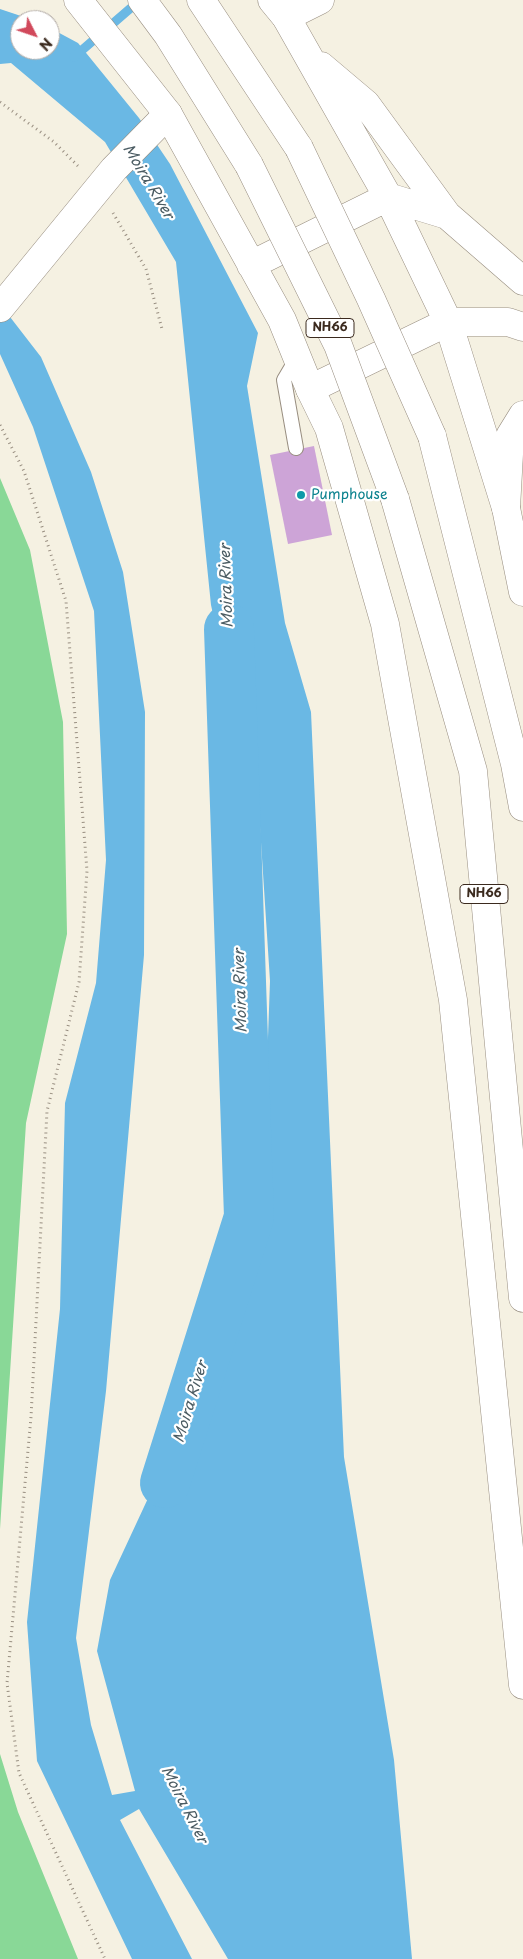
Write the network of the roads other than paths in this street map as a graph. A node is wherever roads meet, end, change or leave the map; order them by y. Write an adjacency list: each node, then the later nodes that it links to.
1 (78, 0): 7 (main road)
2 (142, 0): 22 (main road, NH66, bridge)
3 (201, 0): 21 (main road, bridge)
4 (320, 0): 5 (main road)
5 (279, 8): 6 (main road)
6 (306, 54): 8 (main road); 9 (main road)
7 (159, 122): 10 (main road); 12 (main road)
8 (388, 196): 9 (main road); 10 (main road); 13 (main road)
9 (447, 215): 11 (main road)
10 (251, 265): 15 (main road)
11 (523, 281)
12 (0, 308)
13 (448, 322): 14 (main road); 16 (main road); 19 (main road)
14 (523, 327)
15 (297, 357): 16 (main road); 18 (lane)
16 (310, 389): 23 (main road)
17 (523, 415): 19 (main road)
18 (296, 448)
19 (506, 508): 20 (main road)
20 (523, 592)
21 (523, 807)
22 (523, 1298)
23 (523, 1685)

